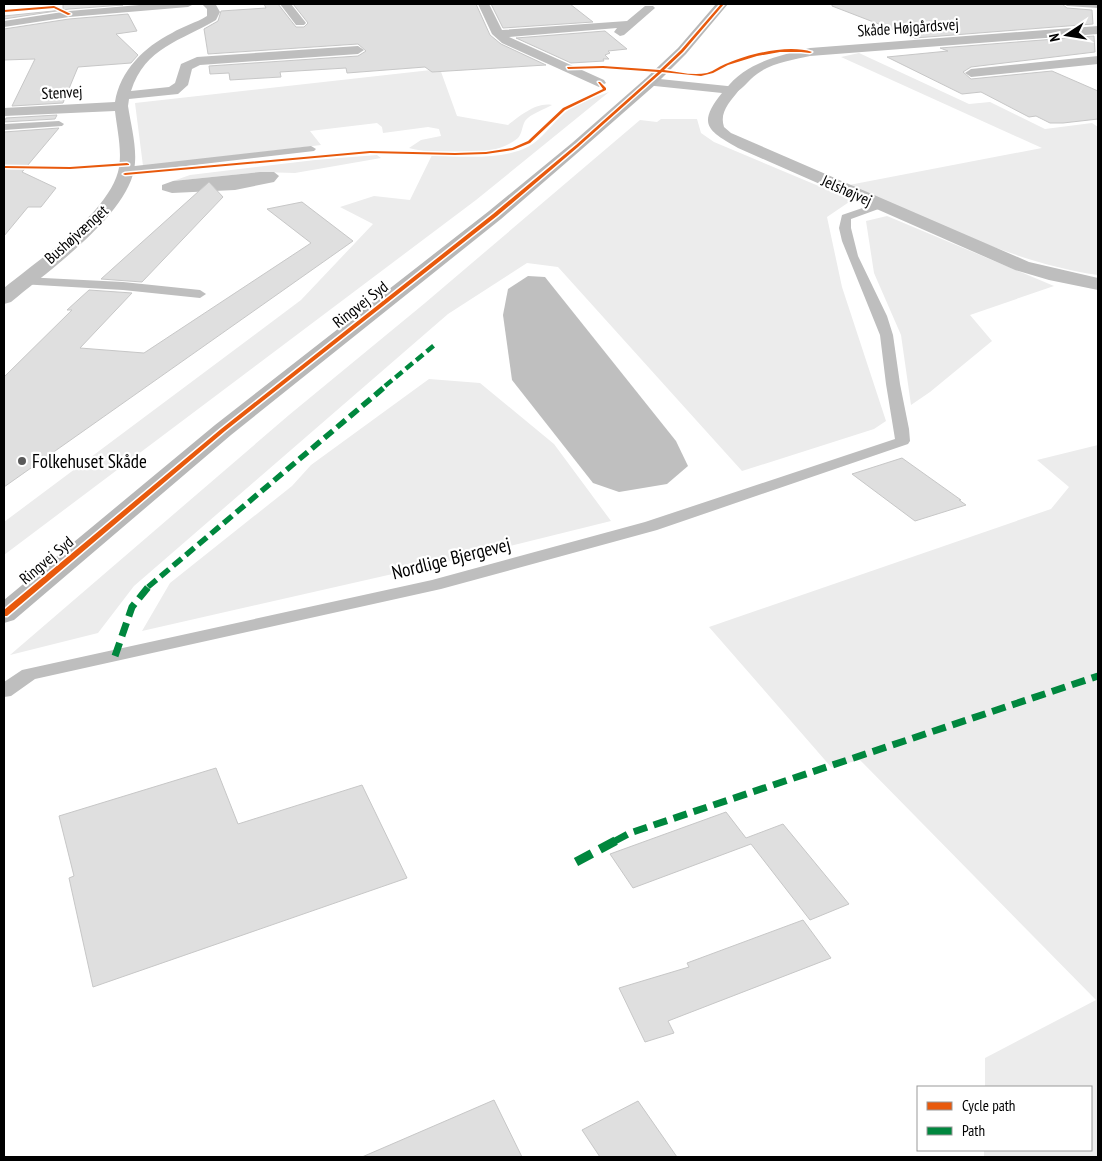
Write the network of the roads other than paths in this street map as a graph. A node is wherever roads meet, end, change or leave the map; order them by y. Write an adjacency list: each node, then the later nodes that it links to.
1 (188, 4): 10 (street)
2 (207, 4): 19 (street, Bushøjvænget)
3 (285, 4): 9 (street)
4 (484, 4): 12 (street)
5 (722, 4): 16 (main road, Ringvej Syd)
6 (1067, 4): 7 (lane)
7 (1098, 6)
8 (649, 8): 12 (street)
9 (300, 23)
10 (4, 24)
11 (1098, 30): 18 (street, Skåde Højgårdsvej)
12 (498, 34): 17 (street)
13 (358, 50): 19 (street)
14 (1098, 60): 15 (street)
15 (971, 73)
16 (650, 82): 18 (street); 30 (main road, Ringvej Syd)
17 (599, 83)
18 (732, 90): 25 (street, Jelshøjvej)
19 (122, 101): 20 (street, Stenvej); 24 (street, Bushøjvænget)
20 (4, 112)
21 (59, 124): 22 (lane)
22 (4, 127)
23 (310, 149): 24 (lane)
24 (126, 170): 26 (street, Bushøjvænget)
25 (880, 205): 27 (street, Jelshøjvej); 31 (lane, Nordlige Bjergevej)
26 (24, 281): 28 (lane); 29 (street, Bushøjvænget)
27 (1098, 284)
28 (200, 294)
29 (4, 298)
30 (4, 614)
31 (4, 691)

